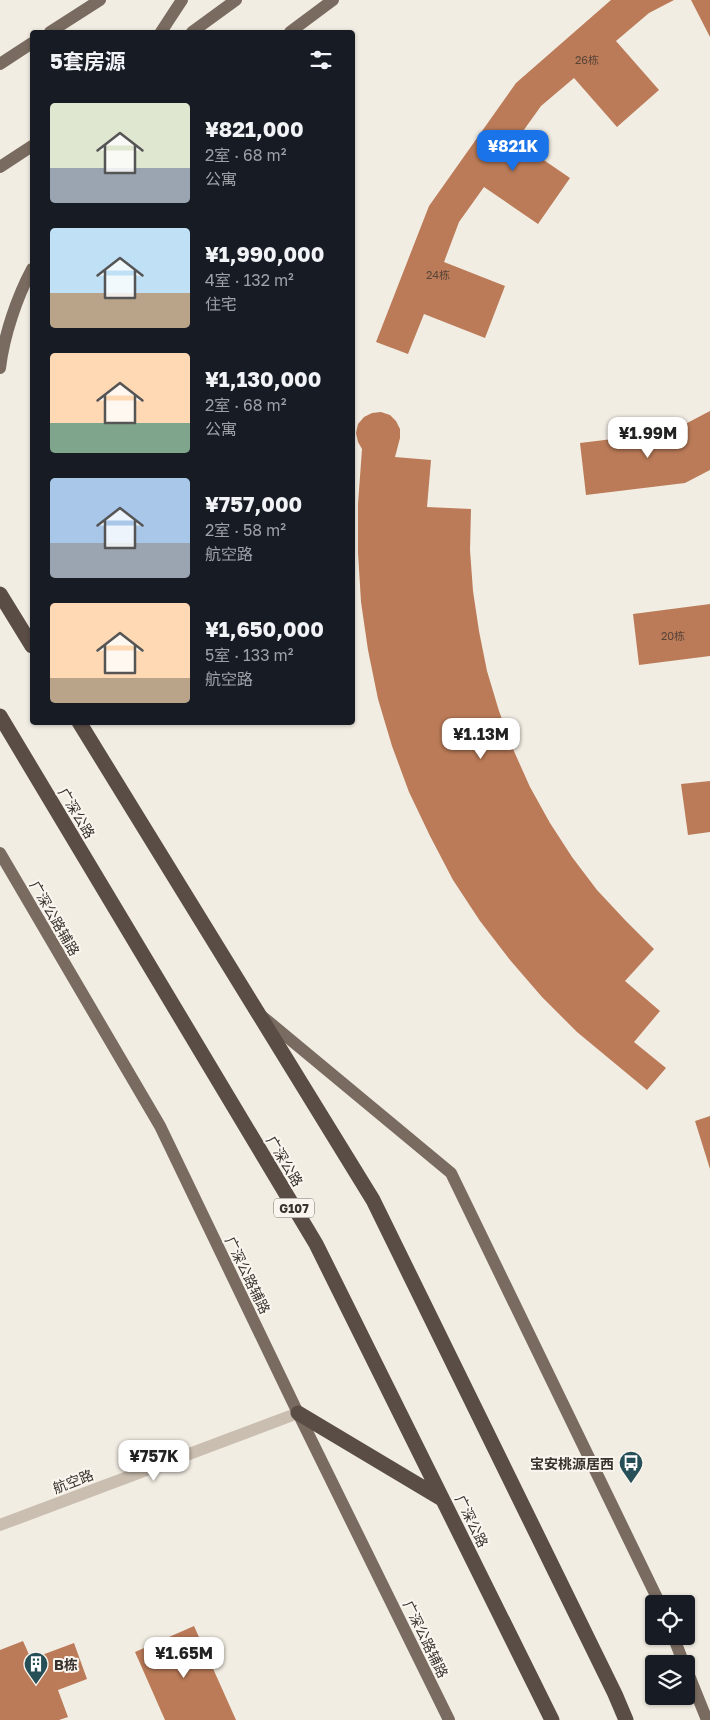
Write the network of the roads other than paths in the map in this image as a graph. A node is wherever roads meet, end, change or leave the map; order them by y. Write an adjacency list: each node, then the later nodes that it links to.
1 (182, 0): 6 (main road)
2 (236, 0): 7 (main road)
3 (333, 0): 8 (main road)
4 (97, 2): 5 (main road)
5 (53, 30)
6 (162, 30)
7 (195, 30)
8 (293, 30)
9 (30, 45): 10 (main road)
10 (0, 64)
11 (30, 147): 12 (main road)
12 (0, 167)
13 (30, 273): 14 (main road)
14 (0, 368)
15 (0, 594): 16 (highway)
16 (30, 643)
17 (0, 716): 22 (highway, 广深公路 / G107)
18 (81, 725): 20 (highway)
19 (0, 853): 21 (main road, 广深公路辅路)
20 (258, 1012): 24 (main road); 26 (highway)
21 (298, 1412): 22 (highway); 23 (street, 航空路); 27 (main road, 广深公路辅路)
22 (443, 1499): 28 (highway, 广深公路 / G107)
23 (0, 1525)
24 (656, 1595)
25 (695, 1690): 31 (main road)
26 (615, 1694): 29 (highway); 30 (highway)
27 (449, 1720)
28 (552, 1720)
29 (626, 1720)
30 (638, 1720)
31 (707, 1720)

